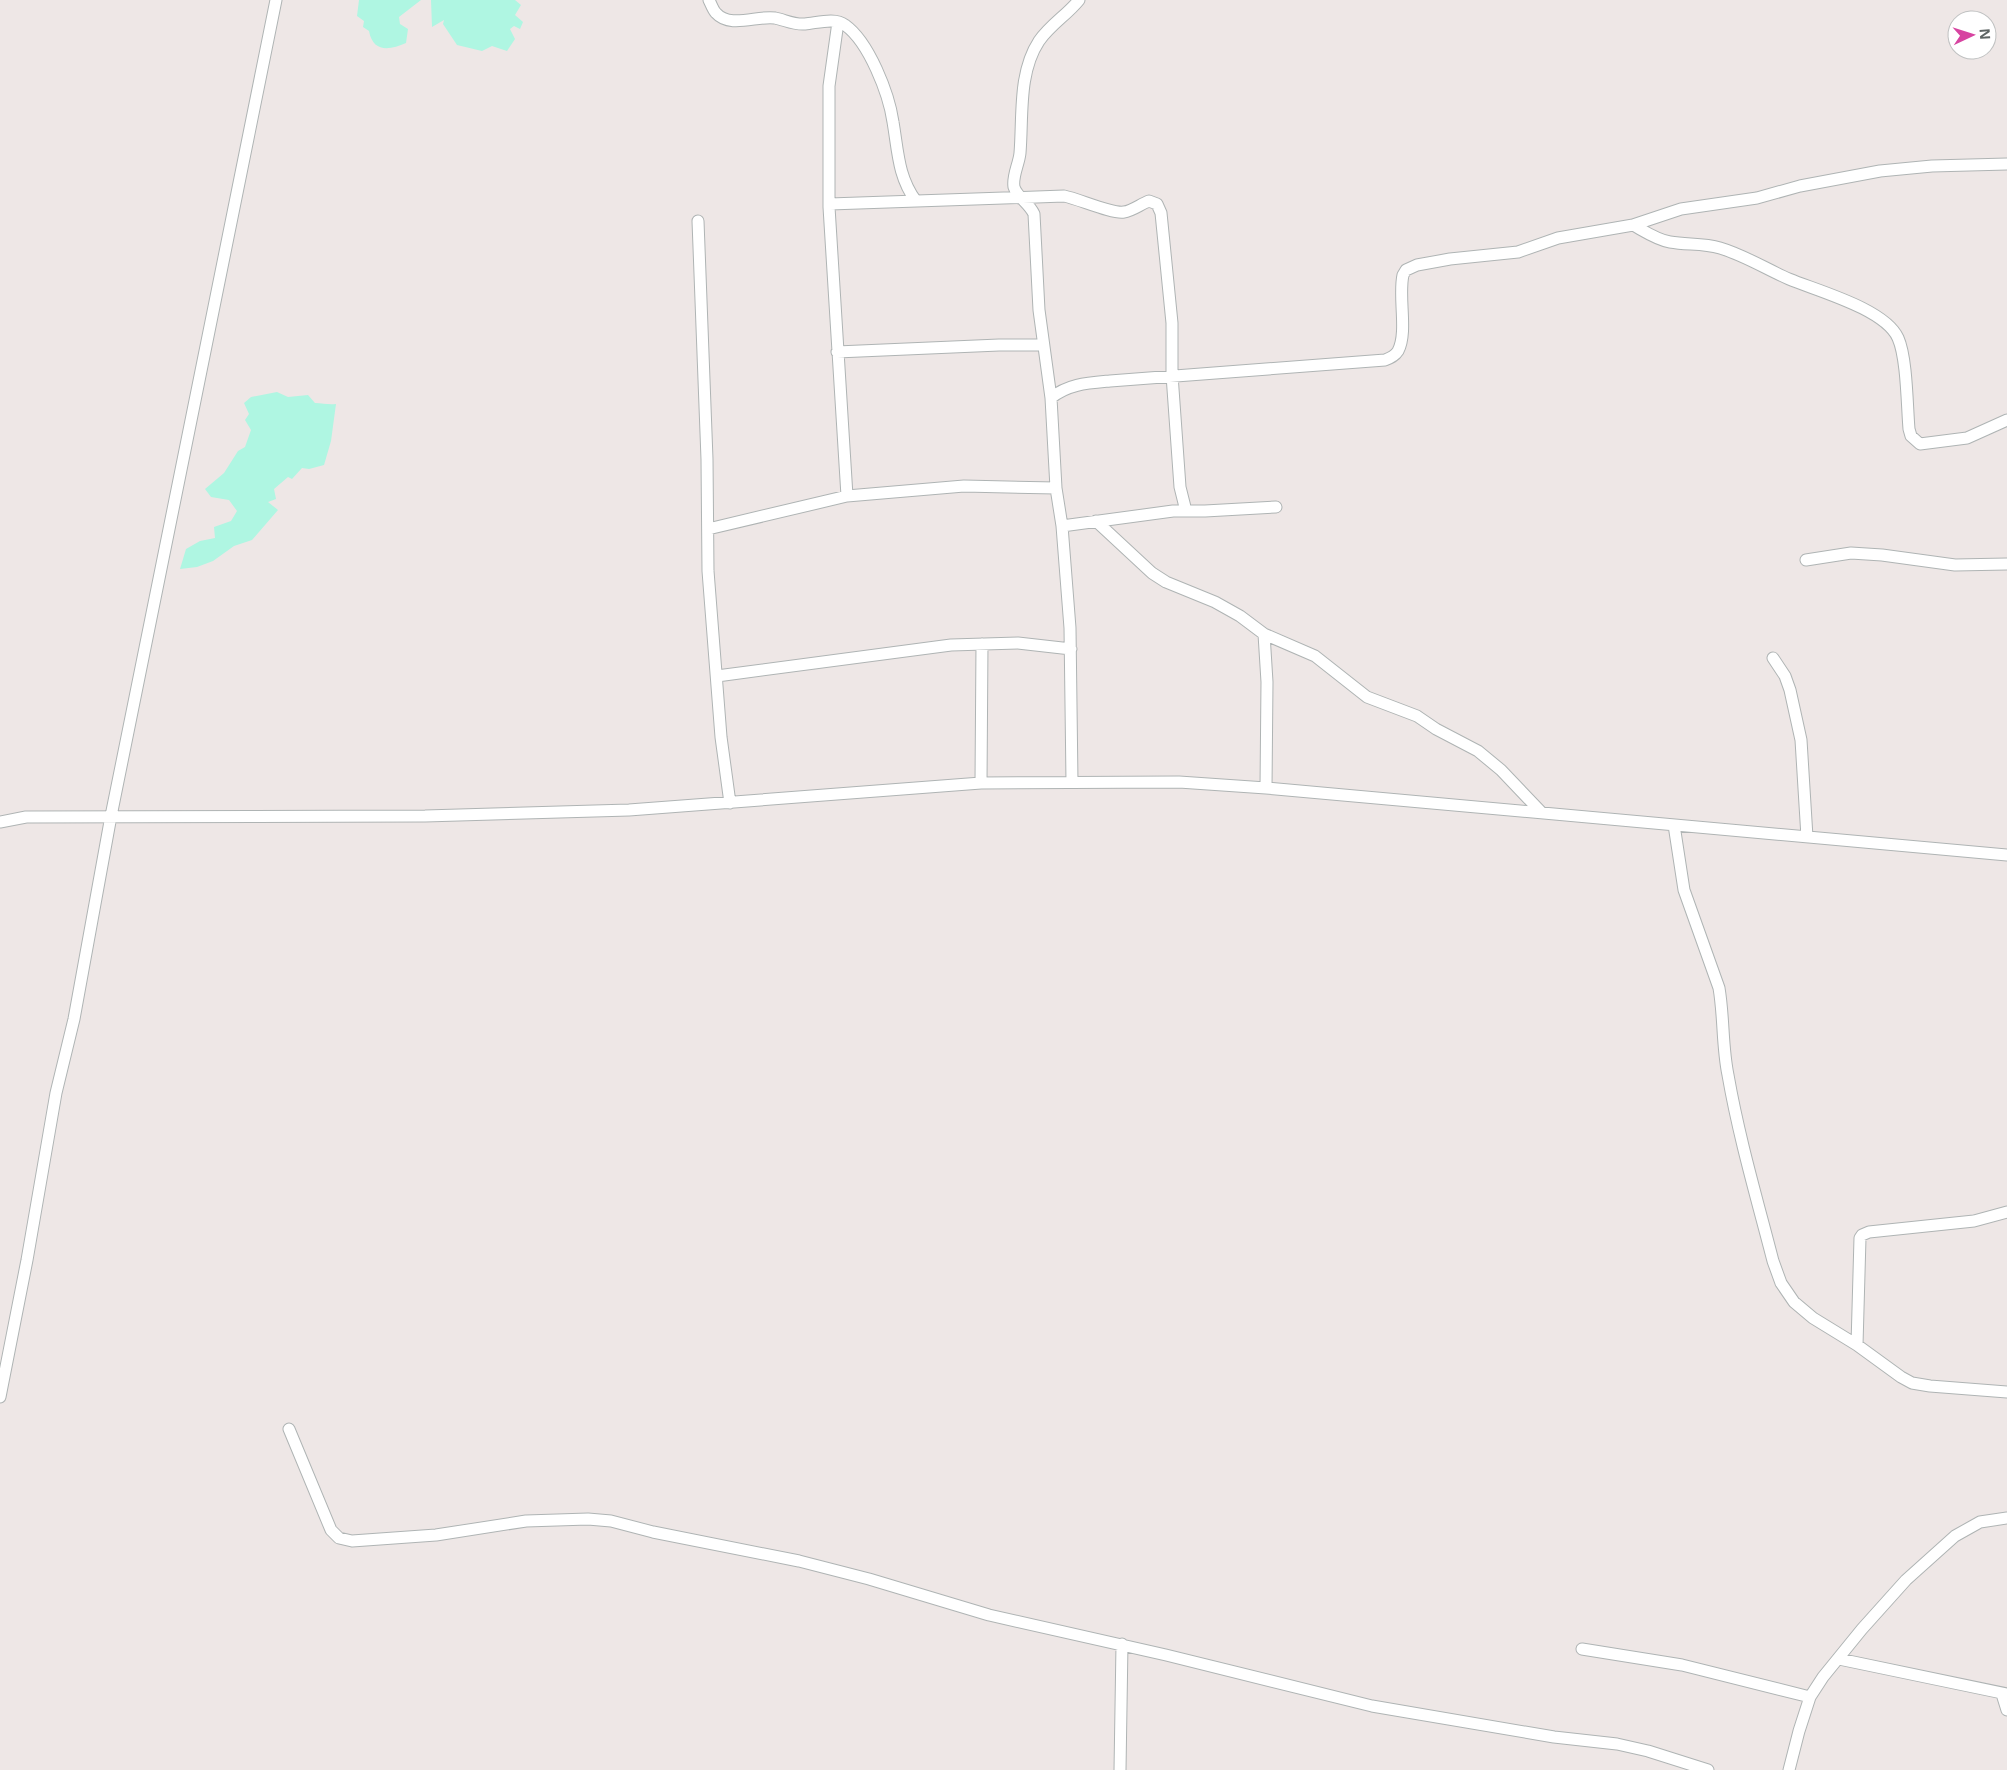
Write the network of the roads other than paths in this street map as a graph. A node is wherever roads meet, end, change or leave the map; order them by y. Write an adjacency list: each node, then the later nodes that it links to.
1 (276, 0): 35 (street)
2 (709, 0): 4 (street)
3 (1079, 0): 6 (street)
4 (838, 22): 7 (street); 8 (street)
5 (2007, 164): 10 (street)
6 (1022, 198): 7 (street); 11 (street); 13 (street)
7 (916, 201): 8 (street)
8 (830, 204): 12 (street)
9 (698, 221): 22 (street)
10 (1632, 225): 13 (street); 15 (street)
11 (1043, 345): 12 (street); 14 (street)
12 (837, 352): 17 (street)
13 (1172, 375): 14 (street); 19 (street)
14 (1051, 398): 16 (street)
15 (2007, 420)
16 (1056, 488): 17 (street); 21 (street)
17 (847, 496): 22 (street)
18 (1276, 508): 19 (street)
19 (1186, 511): 20 (street)
20 (1096, 521): 21 (street); 25 (street)
21 (1062, 526): 27 (street)
22 (708, 529): 29 (street)
23 (1806, 560): 24 (street)
24 (2007, 564)
25 (1264, 634): 32 (street); 34 (street)
26 (982, 644): 27 (street); 29 (street); 31 (street)
27 (1071, 649): 30 (street)
28 (1773, 658): 38 (street)
29 (717, 676): 33 (street)
30 (1072, 782): 31 (street); 32 (street)
31 (981, 783): 33 (street)
32 (1266, 788): 34 (street)
33 (730, 803): 35 (street)
34 (1542, 814): 37 (street)
35 (111, 816): 36 (street); 43 (street)
36 (0, 822)
37 (1674, 825): 38 (street); 41 (street)
38 (1807, 837): 39 (street)
39 (2007, 855)
40 (2007, 1212): 41 (street)
41 (1857, 1344): 42 (street)
42 (2007, 1392)
43 (0, 1397)
44 (289, 1429): 46 (street)
45 (2007, 1518): 48 (street)
46 (1122, 1644): 52 (street); 53 (street)
47 (1582, 1649): 50 (street)
48 (1839, 1659): 49 (street); 50 (street)
49 (2005, 1694): 51 (street)
50 (1810, 1697): 55 (street)
51 (2007, 1710)
52 (1693, 1768): 54 (street)
53 (1120, 1770)
54 (1708, 1770)
55 (1789, 1770)

